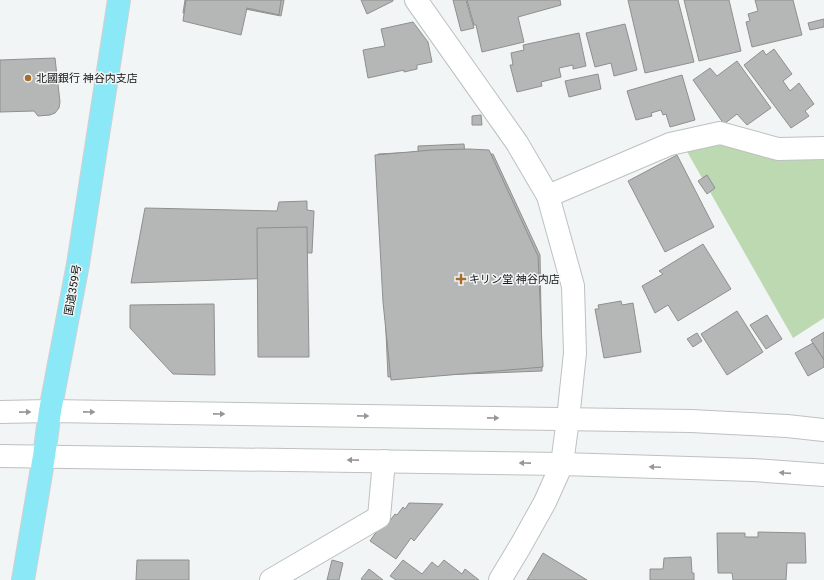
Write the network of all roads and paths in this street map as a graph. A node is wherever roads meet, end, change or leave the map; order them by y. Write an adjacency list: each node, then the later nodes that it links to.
1 (119, 0): 5 (highway, 国道359号)
2 (416, 0): 4 (street)
3 (824, 148): 4 (street)
4 (548, 196): 7 (street)
5 (50, 411): 6 (street, one-way to 5); 7 (street, one-way to 7); 10 (highway, 国道359号)
6 (0, 412)
7 (568, 419): 8 (street); 12 (street)
8 (824, 430)
9 (0, 456): 10 (street)
10 (44, 456): 11 (street, one-way to 10); 14 (highway, 国道359号)
11 (384, 461): 12 (street, one-way to 11); 15 (street)
12 (562, 464): 13 (street, one-way to 12); 16 (street)
13 (824, 475)
14 (23, 580)
15 (271, 580)
16 (500, 580)

